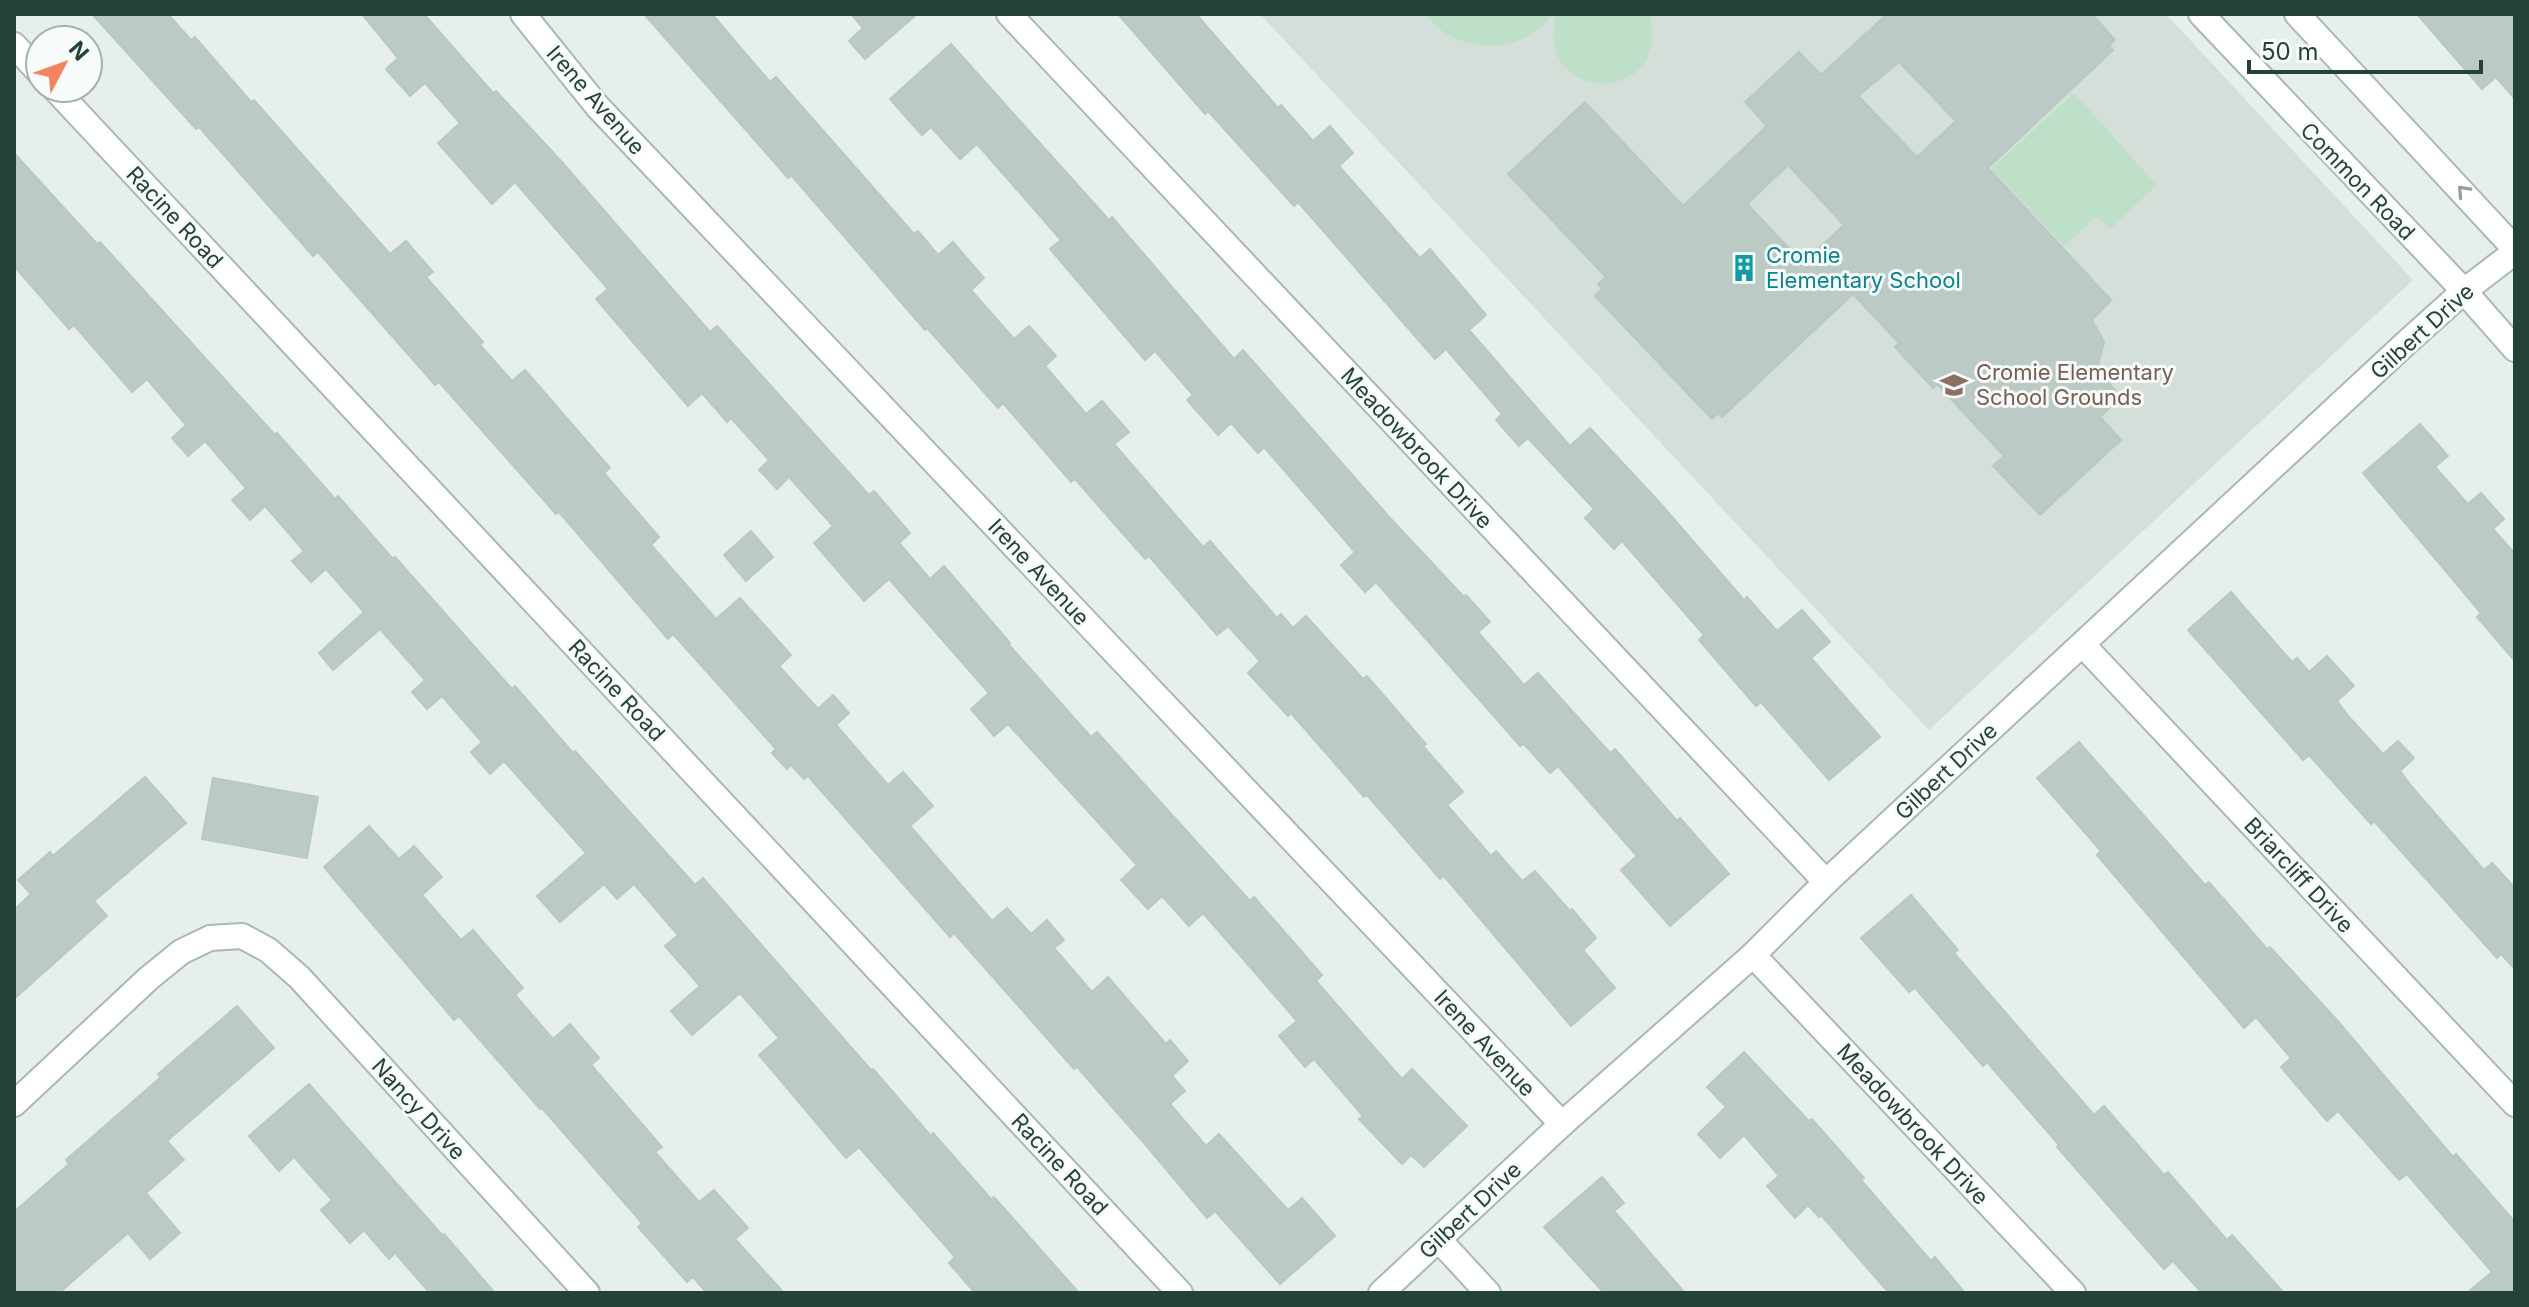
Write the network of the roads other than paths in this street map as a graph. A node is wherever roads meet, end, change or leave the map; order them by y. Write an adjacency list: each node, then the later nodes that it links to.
1 (523, 14): 14 (street, Irene Avenue)
2 (1009, 14): 10 (street, Meadowbrook Drive)
3 (2201, 14): 7 (street, Common Road)
4 (2297, 14): 6 (street, one-way to 4)
5 (69, 104): 17 (street, Racine Road)
6 (2515, 251): 7 (street, Gilbert Drive)
7 (2464, 291): 8 (street, Common Road); 9 (street, Gilbert Drive)
8 (2515, 349)
9 (2083, 645): 10 (street, Gilbert Drive); 13 (street, Briarcliff Drive)
10 (1826, 882): 11 (street, Gilbert Drive)
11 (1753, 955): 14 (street, Gilbert Drive); 20 (street, Meadowbrook Drive)
12 (14, 1104): 16 (street, Nancy Drive)
13 (2515, 1104)
14 (1562, 1124): 15 (street, Gilbert Drive)
15 (1439, 1240): 18 (street, Gilbert Drive); 19 (street)
16 (587, 1293)
17 (1180, 1293)
18 (1381, 1293)
19 (1488, 1293)
20 (2073, 1293)

